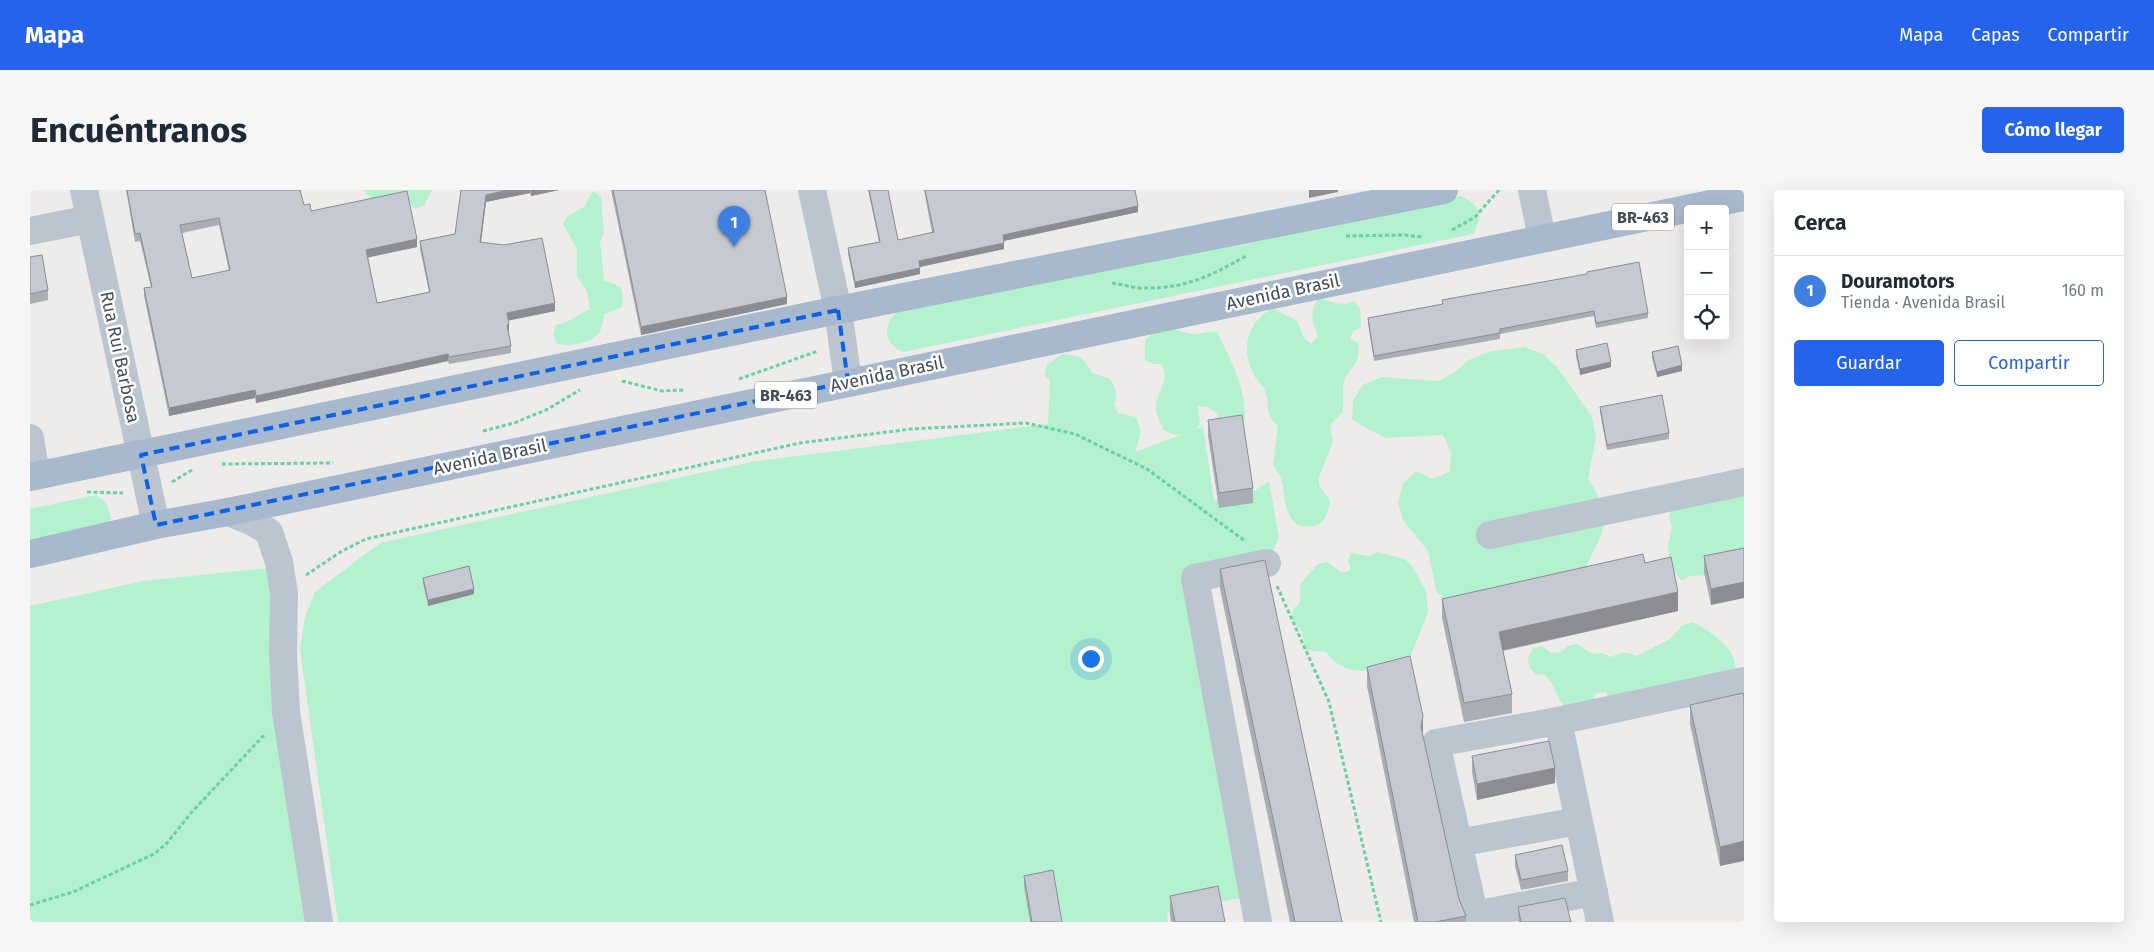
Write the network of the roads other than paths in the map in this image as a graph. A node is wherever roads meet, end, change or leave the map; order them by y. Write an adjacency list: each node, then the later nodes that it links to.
1 (84, 190): 6 (street, Rua Rui Barbosa)
2 (812, 190): 9 (street)
3 (1444, 190): 9 (main road)
4 (1532, 190): 8 (street)
5 (1744, 197): 8 (main road, Avenida Brasil / BR-463)
6 (90, 219): 7 (street); 12 (street, Rua Rui Barbosa)
7 (30, 231)
8 (1542, 238): 10 (main road, Avenida Brasil / BR-463)
9 (838, 310): 10 (street); 12 (main road)
10 (848, 382): 15 (main road, Avenida Brasil / BR-463)
11 (30, 438): 13 (street)
12 (140, 455): 13 (main road); 17 (street, Rua Rui Barbosa)
13 (33, 476)
14 (1744, 482): 18 (street)
15 (296, 498): 16 (main road, Avenida Brasil / BR-463); 19 (street)
16 (228, 512): 17 (main road, Avenida Brasil / BR-463); 19 (street)
17 (156, 525): 20 (main road, Avenida Brasil / BR-463)
18 (1490, 535)
19 (272, 537): 28 (street)
20 (30, 554)
21 (1267, 563): 29 (street)
22 (1744, 681): 23 (street)
23 (1558, 721): 24 (street); 25 (street)
24 (1578, 821): 25 (street); 26 (street)
25 (1458, 843): 27 (street)
26 (1594, 892): 27 (street); 30 (street)
27 (1475, 918)
28 (319, 922)
29 (1258, 922)
30 (1600, 922)

